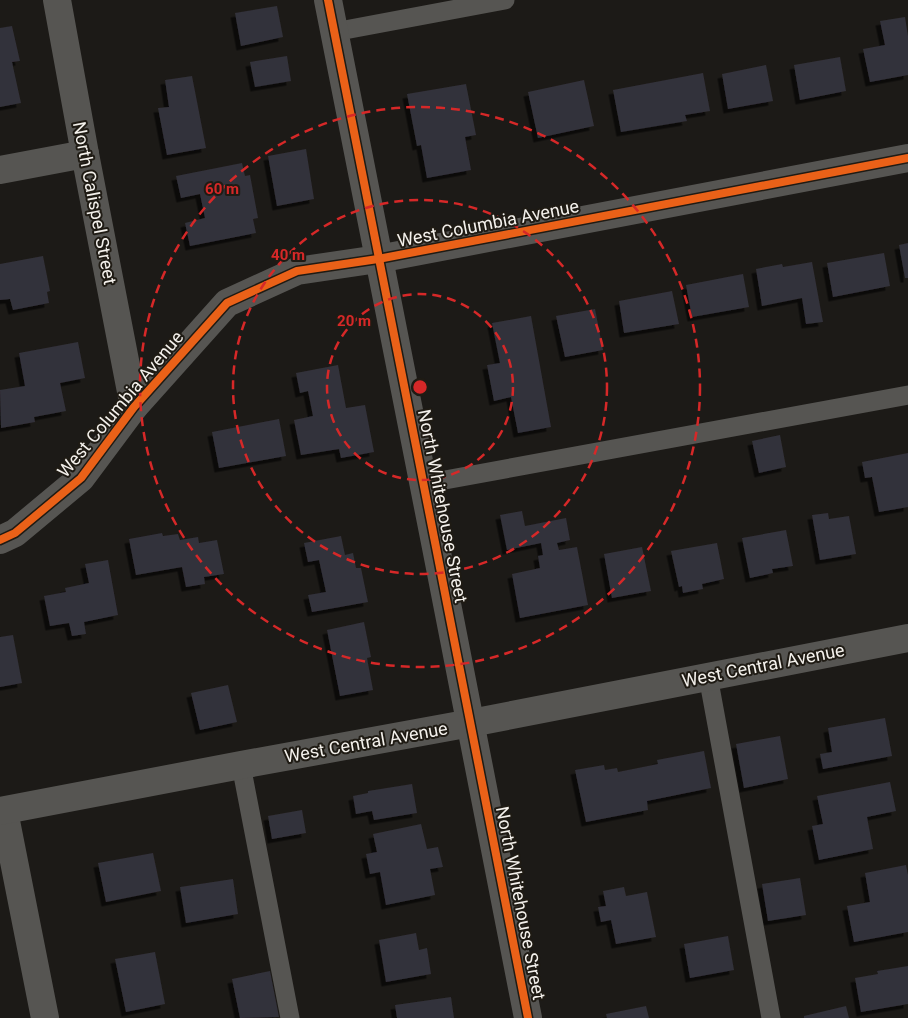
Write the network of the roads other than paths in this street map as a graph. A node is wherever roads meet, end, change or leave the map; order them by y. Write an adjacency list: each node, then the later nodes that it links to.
1 (58, 0): 5 (street, North Calispel Street)
2 (328, 0): 4 (street, North Whitehouse Street)
3 (505, 0): 4 (lane)
4 (334, 32): 8 (street, North Whitehouse Street)
5 (85, 154): 7 (street); 10 (street, North Calispel Street)
6 (908, 158): 8 (street, West Columbia Avenue)
7 (0, 170)
8 (378, 259): 10 (street, West Columbia Avenue); 11 (street, North Whitehouse Street)
9 (908, 395): 11 (lane)
10 (134, 407): 12 (street, West Columbia Avenue)
11 (423, 484): 15 (street, North Whitehouse Street)
12 (0, 540)
13 (908, 638): 14 (street, West Central Avenue)
14 (708, 676): 15 (street, West Central Avenue); 21 (lane)
15 (471, 723): 16 (street, West Central Avenue); 20 (street, North Whitehouse Street)
16 (240, 765): 17 (street, West Central Avenue); 19 (lane)
17 (2, 811): 18 (street)
18 (46, 1018)
19 (290, 1018)
20 (528, 1018)
21 (771, 1018)

